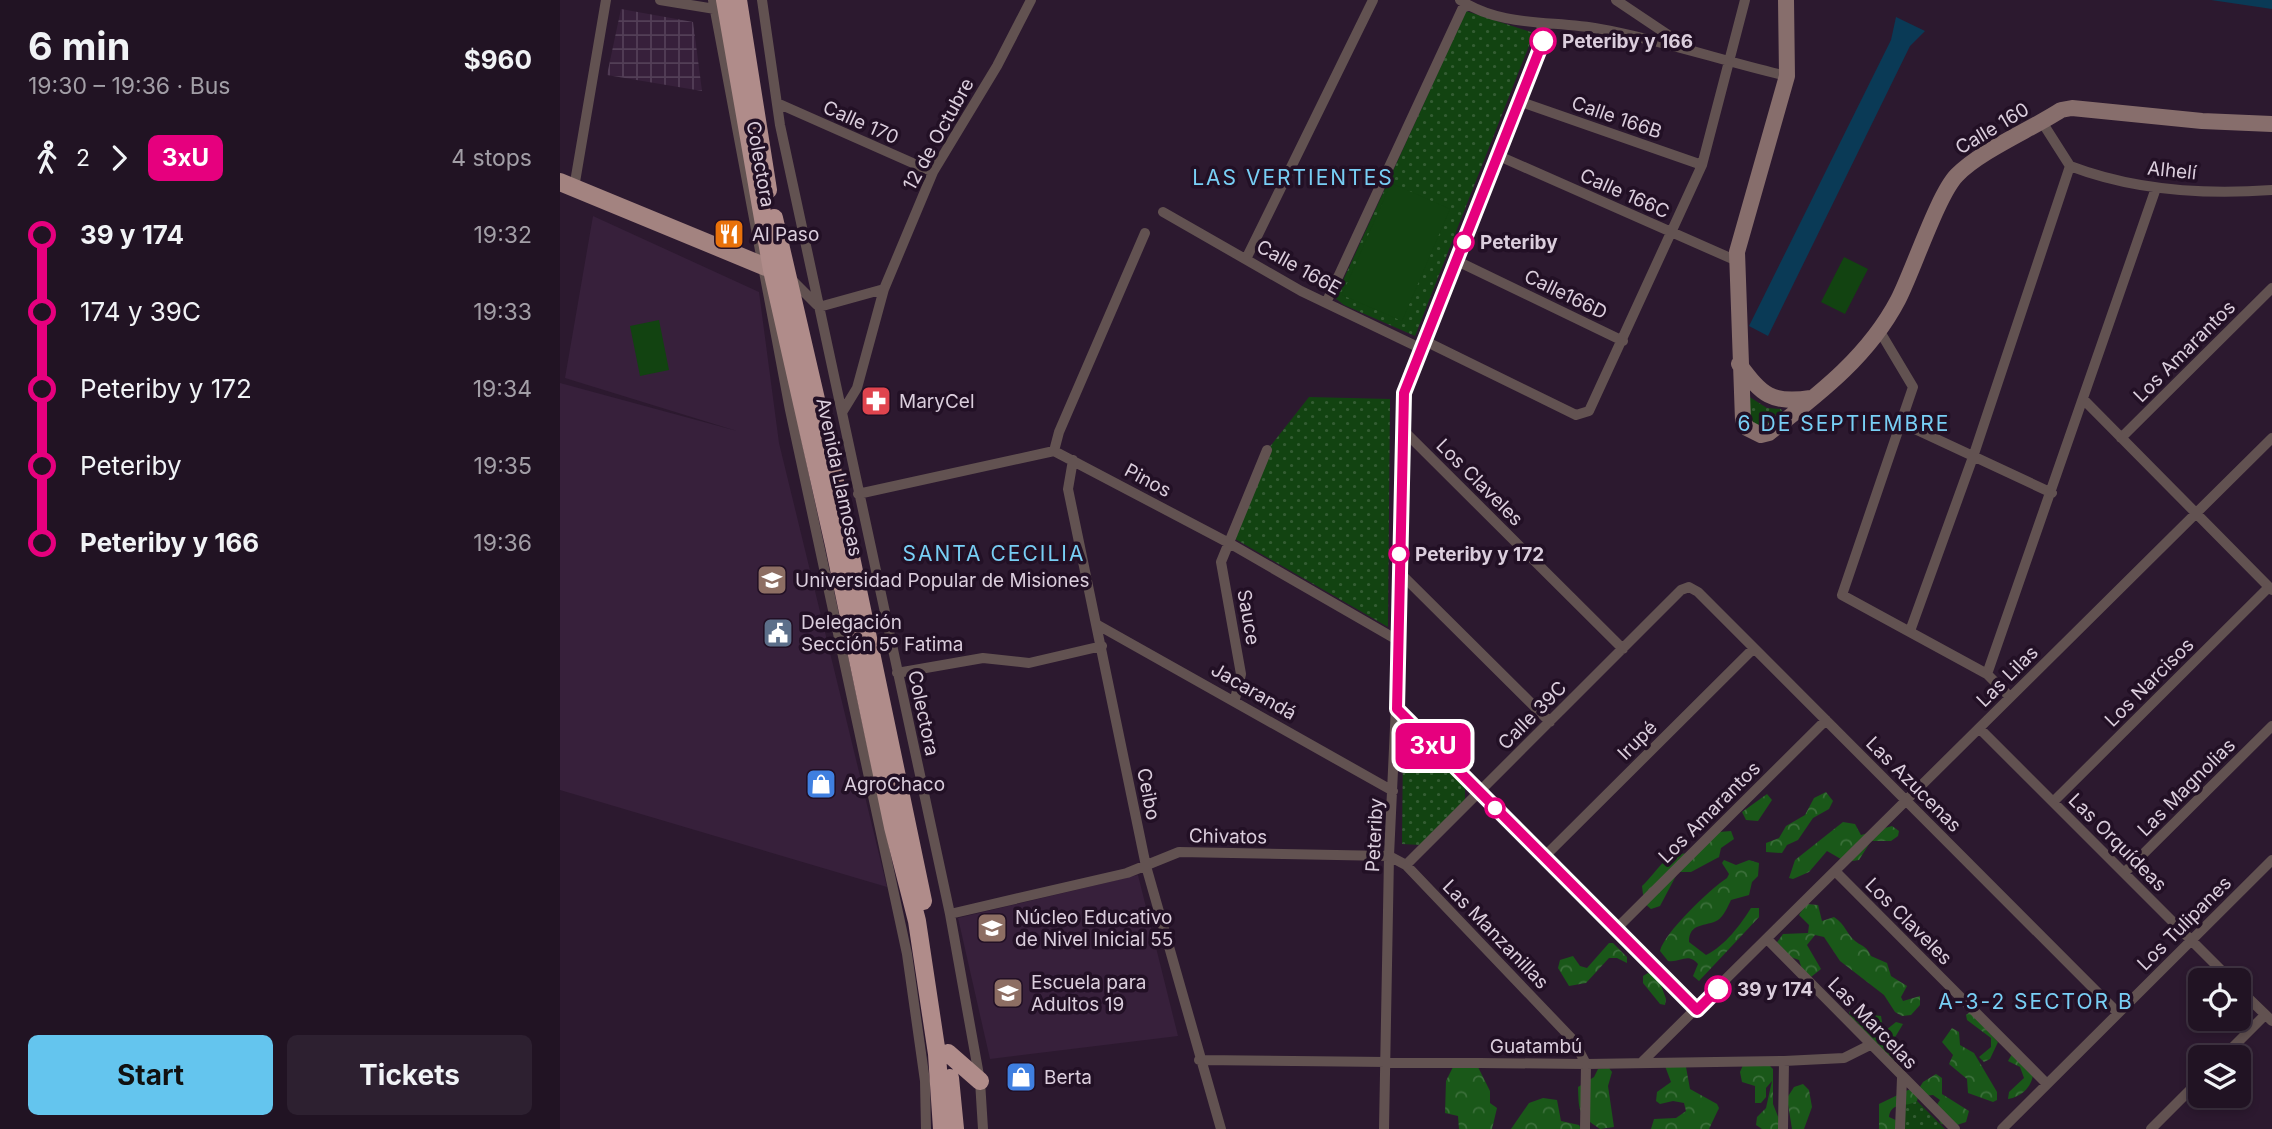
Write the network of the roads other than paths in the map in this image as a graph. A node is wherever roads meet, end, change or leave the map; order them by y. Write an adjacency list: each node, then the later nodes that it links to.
1 (606, 0): 24 (street)
2 (660, 0): 11 (street)
3 (738, 0): 33 (highway, Avenida Llamosas)
4 (762, 0): 17 (street, Colectora)
5 (1031, 0): 23 (street, 12 de Octubre)
6 (1373, 0): 30 (street)
7 (1616, 0): 13 (street)
8 (1745, 0): 14 (street)
9 (1786, 0): 15 (main road, Calle 160)
10 (1462, 1): 12 (street); 36 (street)
11 (718, 3): 33 (highway, Avenida Llamosas)
12 (1541, 25): 13 (street); 16 (street, Peteriby)
13 (1697, 54): 14 (street)
14 (1730, 63): 15 (street); 21 (street)
15 (1787, 76): 32 (main road, Calle 160)
16 (1521, 102): 20 (street, Peteriby); 21 (street, Calle 166B)
17 (777, 103): 23 (street, Calle 170); 37 (street, Colectora)
18 (2042, 122): 19 (main road, Calle 160); 22 (street); 38 (main road, Calle 160)
19 (2272, 124)
20 (1499, 156): 28 (street, Calle 166C); 31 (street, Peteriby)
21 (1702, 165): 28 (street)
22 (2070, 166): 25 (street, Alhelí); 51 (street)
23 (933, 172): 35 (street, 12 de Octubre)
24 (567, 185): 33 (main road)
25 (2156, 188): 26 (street, Alhelí); 43 (street)
26 (2272, 190)
27 (1163, 212): 30 (street, Calle 166E)
28 (1671, 232): 32 (street, Calle 166C); 39 (street)
29 (1145, 233): 50 (street)
30 (1247, 257): 36 (street, Calle 166E)
31 (1457, 261): 39 (street, Calle166D); 40 (street, Peteriby)
32 (1737, 261): 41 (main road, Calle 160)
33 (774, 271): 37 (street, Colectora); 54 (highway, Avenida Llamosas)
34 (2272, 288): 47 (street, Los Amarantos)
35 (884, 289): 37 (street); 44 (street, 12 de Octubre)
36 (1326, 303): 40 (street, Calle 166E)
37 (818, 307): 44 (street, Colectora)
38 (1879, 330): 42 (main road, Calle 160); 45 (street)
39 (1623, 341): 40 (street, Calle 166E)
40 (1422, 344): 46 (street, Peteriby)
41 (1739, 364): 42 (main road); 42 (main road, Calle 160)
42 (1814, 398)
43 (2084, 400): 47 (street); 55 (street)
44 (843, 411): 53 (street, Colectora)
45 (1902, 423): 51 (street); 63 (street)
46 (1402, 429): 59 (street, Peteriby); 67 (street, Los Claveles)
47 (2121, 438): 57 (street)
48 (2271, 440): 57 (street, Las Lilas)
49 (1267, 450): 58 (street, Sauce)
50 (1054, 451): 52 (street, Pinos); 56 (street)
51 (1973, 457): 55 (street); 63 (street)
52 (1073, 460): 58 (street, Pinos); 62 (street, Ceibo)
53 (855, 475): 54 (street); 56 (street, Colectora)
54 (821, 482): 73 (highway, Avenida Llamosas); 73 (street); 101 (highway, Avenida Llamosas)
55 (2052, 493): 69 (street)
56 (858, 494): 68 (street, Colectora)
57 (2196, 513): 60 (street); 70 (street, Las Lilas)
58 (1229, 542): 64 (street, Pinos); 71 (street, Sauce)
59 (1399, 572): 64 (street, Peteriby); 75 (street)
60 (2270, 588): 81 (street, Los Narcisos)
61 (1681, 590): 66 (street, Las Azucenas); 67 (street, Calle 39C)
62 (1096, 624): 65 (street, Ceibo); 71 (street, Jacarandá)
63 (1910, 631): 69 (street)
64 (1399, 641): 72 (street, Peteriby)
65 (1102, 646): 68 (street); 86 (street, Ceibo)
66 (1754, 648): 74 (street, Las Azucenas); 84 (street, Irupé)
67 (1623, 649): 75 (street, Calle 39C)
68 (897, 673): 90 (street, Colectora)
69 (1987, 674): 70 (street)
70 (2010, 697): 77 (street, Las Lilas)
71 (1234, 699): 78 (street, Jacarandá)
72 (1397, 709): 78 (street, Peteriby); 79 (street)
73 (863, 712): 82 (highway, Avenida Llamosas)
74 (1826, 720): 80 (street, Las Azucenas); 91 (street, Los Amarantos)
75 (1550, 722): 79 (street, Calle 39C)
76 (2272, 726): 89 (street, Las Magnolias)
77 (1980, 729): 80 (street, Las Lilas); 81 (street, Las Orquídeas)
78 (1393, 791): 83 (street, Peteriby)
79 (1479, 792): 84 (street); 85 (street, Calle 39C)
80 (1907, 801): 88 (street, Las Lilas); 97 (street, Las Azucenas)
81 (2053, 802): 89 (street, Las Orquídeas)
82 (887, 828): 111 (street); 112 (highway, Avenida Llamosas)
83 (1389, 856): 85 (street, Las Manzanillas); 86 (street, Chivatos); 105 (street, Peteriby)
84 (1544, 857): 91 (street)
85 (1406, 865): 106 (street, Las Manzanillas)
86 (1146, 866): 90 (street, Chivatos); 102 (street, Ceibo)
87 (2269, 868): 93 (street, Los Tulipanes)
88 (1836, 872): 92 (street, Las Lilas); 109 (street, Los Claveles)
89 (2124, 873): 93 (street, Las Orquídeas)
90 (950, 914): 108 (street, Colectora)
91 (1616, 929): 96 (street)
92 (1768, 940): 96 (street, Las Lilas); 99 (street, Las Marcelas)
93 (2191, 941): 94 (street, Las Orquídeas); 97 (street, Los Tulipanes)
94 (2219, 968)
95 (2251, 1001): 98 (street)
96 (1697, 1010): 104 (street, Las Lilas)
97 (2118, 1013): 109 (street, Los Tulipanes)
98 (2269, 1018): 100 (street)
99 (1870, 1045): 103 (street, Guatambú); 107 (street, Las Marcelas)
100 (2237, 1045)
101 (948, 1053): 108 (highway); 113 (highway, Avenida Llamosas)
102 (1199, 1060): 105 (street, Guatambú); 115 (street, Ceibo)
103 (1784, 1061): 104 (street, Guatambú); 118 (street)
104 (1642, 1062): 106 (street, Guatambú)
105 (1383, 1063): 106 (street, Guatambú); 116 (street, Peteriby)
106 (1586, 1064): 117 (street)
107 (1902, 1078): 119 (street); 120 (street, Las Marcelas)
108 (980, 1081): 114 (street, Colectora)
109 (2047, 1084): 121 (street, Los Tulipanes)
110 (2188, 1092): 122 (street)
111 (926, 1129)
112 (942, 1129)
113 (955, 1129)
114 (983, 1129)
115 (1221, 1129)
116 (1384, 1129)
117 (1585, 1129)
118 (1783, 1129)
119 (1900, 1129)
120 (1955, 1129)
121 (2002, 1129)
122 (2151, 1129)

